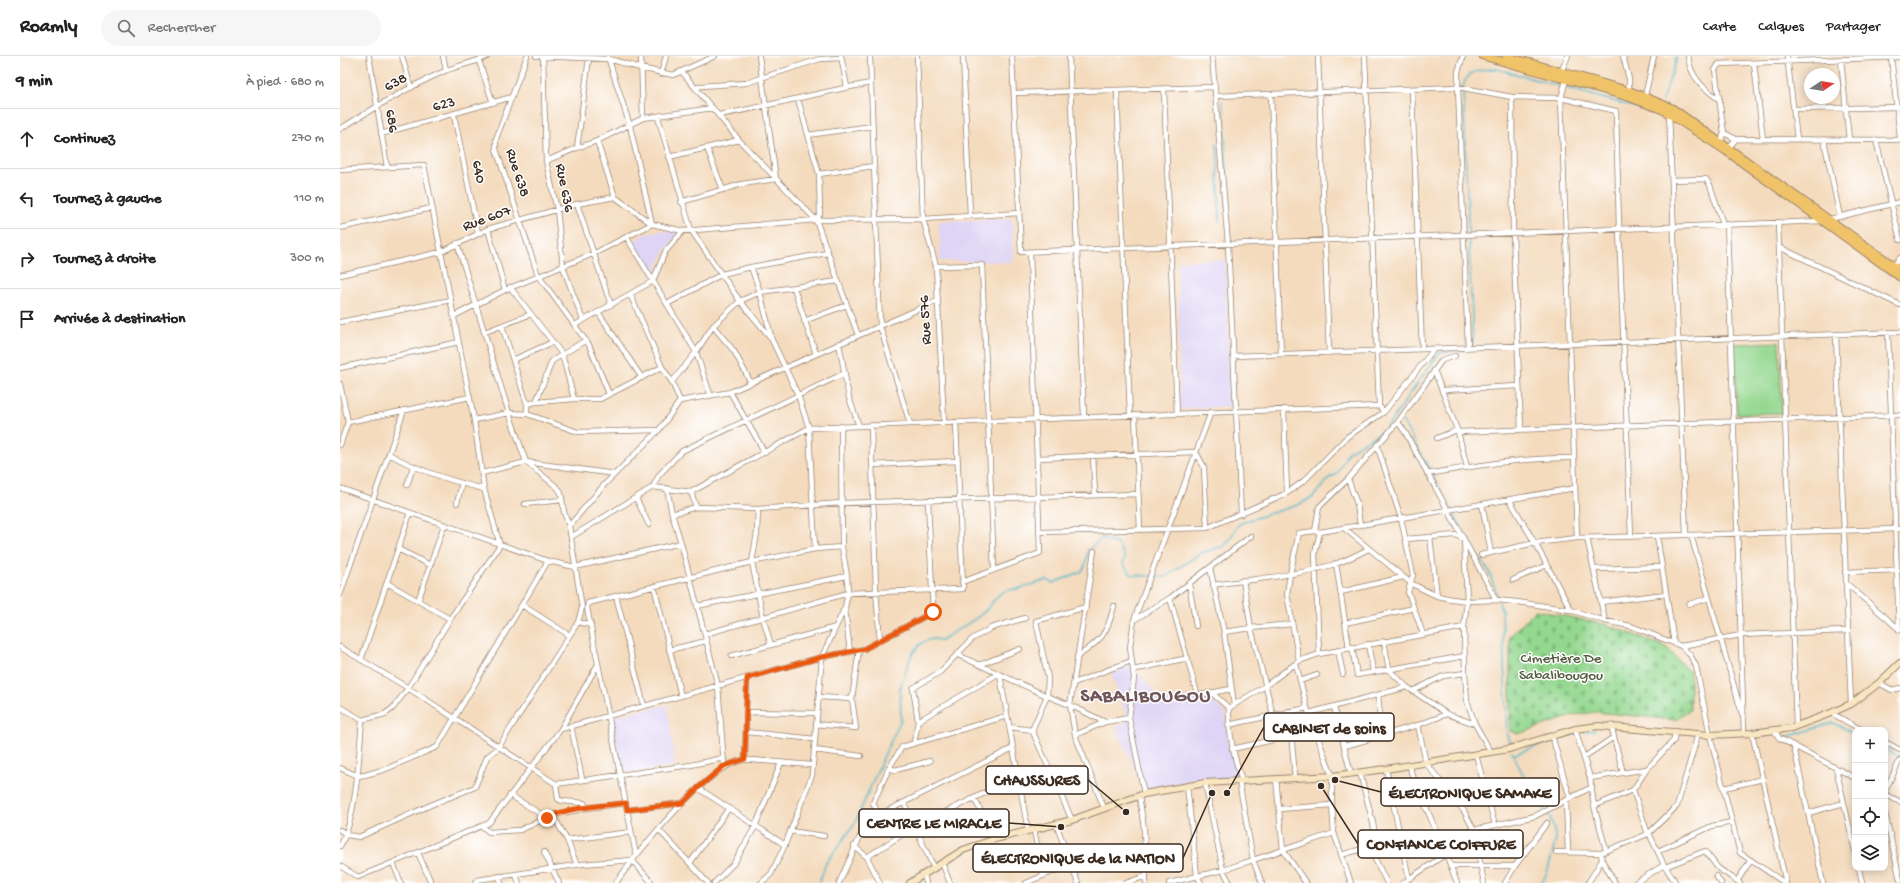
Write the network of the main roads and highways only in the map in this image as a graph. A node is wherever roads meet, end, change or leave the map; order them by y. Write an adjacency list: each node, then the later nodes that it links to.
1 (1483, 56): 3 (main road)
2 (1506, 56): 3 (main road)
3 (1629, 94): 4 (main road); 4 (main road)
4 (1656, 104): 5 (main road)
5 (1668, 109): 6 (main road); 6 (main road)
6 (1727, 149): 7 (main road)
7 (1894, 268): 8 (main road)
8 (1900, 277)
9 (1900, 663): 10 (main road)
10 (910, 883)

